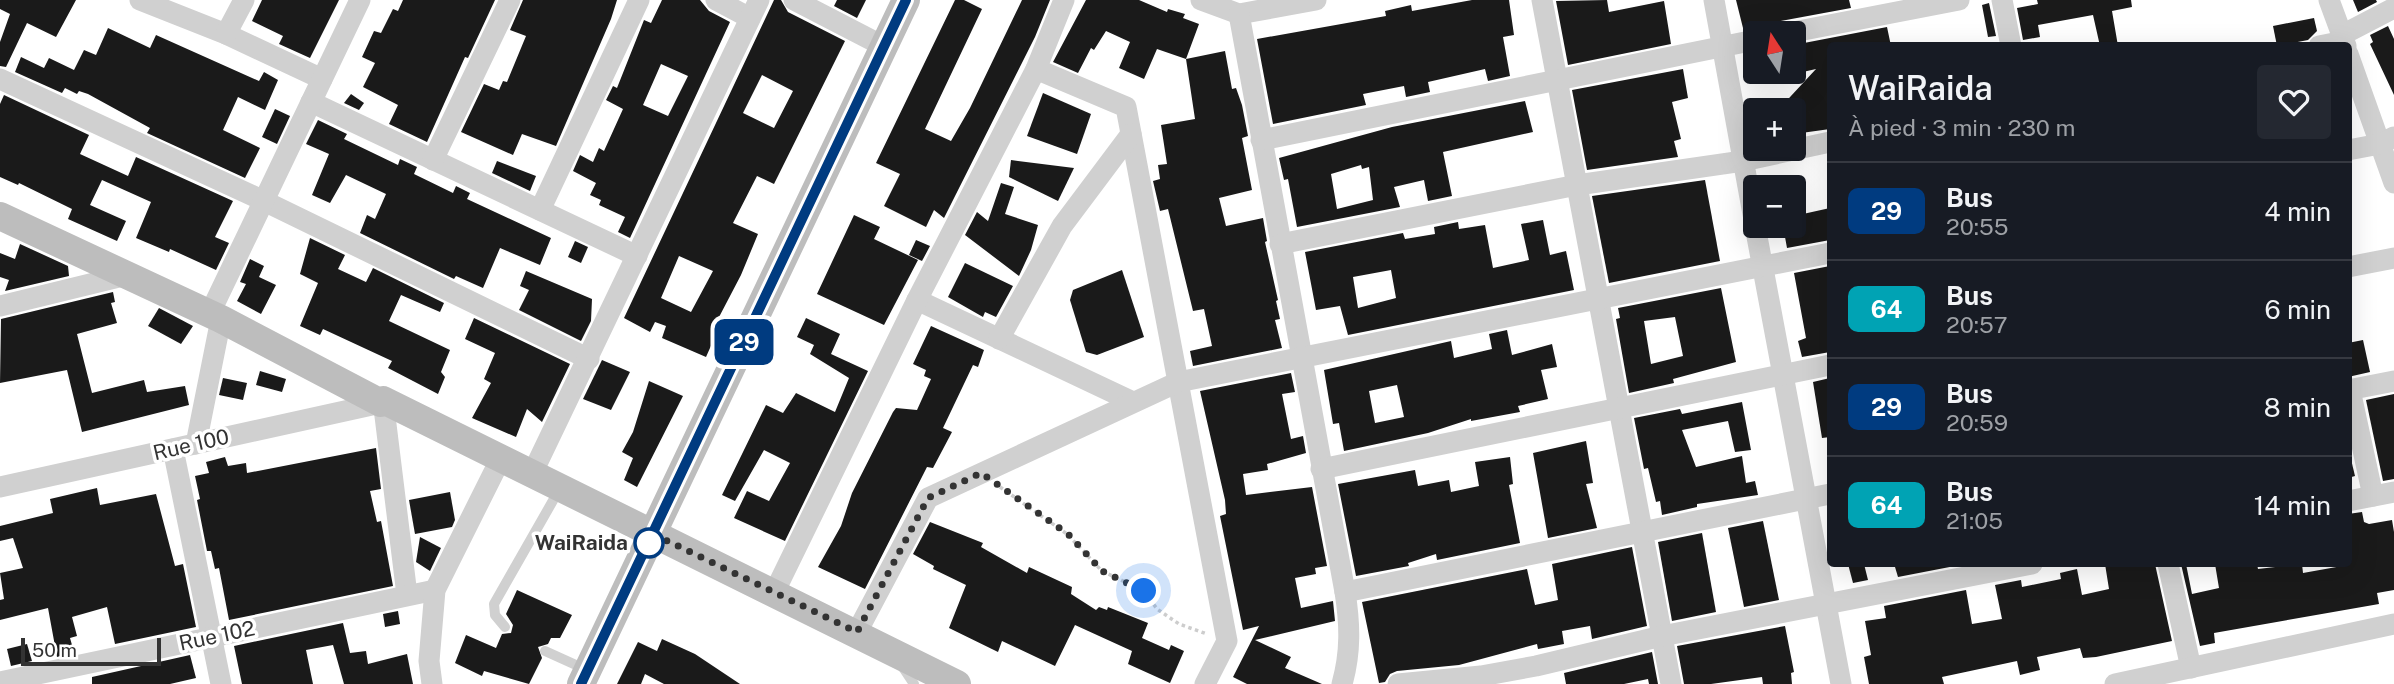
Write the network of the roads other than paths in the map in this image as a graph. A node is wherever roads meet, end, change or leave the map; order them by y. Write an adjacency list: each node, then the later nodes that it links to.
1 (140, 0): 21 (street)
2 (175, 0): 21 (street)
3 (244, 0): 23 (street)
4 (360, 0): 33 (street)
5 (510, 0): 41 (street)
6 (639, 0): 47 (street)
7 (716, 0): 19 (street)
8 (794, 0): 28 (street)
9 (906, 0): 28 (street)
10 (1064, 0): 31 (street)
11 (1201, 0): 20 (street)
12 (1316, 0): 20 (street)
13 (1542, 0): 34 (street)
14 (1714, 0): 29 (street)
15 (1959, 0): 22 (street)
16 (2002, 0): 25 (street)
17 (2329, 0): 26 (street)
18 (2394, 8): 27 (street)
19 (754, 9): 52 (street)
20 (1239, 15): 37 (street)
21 (185, 20): 23 (street)
22 (1806, 30)
23 (226, 34): 33 (street)
24 (1743, 42): 29 (street)
25 (2010, 42)
26 (2344, 42)
27 (2348, 42)
28 (883, 46): 85 (street)
29 (1723, 46): 34 (street); 42 (street)
30 (2352, 60): 38 (street)
31 (1036, 69): 36 (street); 58 (street)
32 (0, 79): 46 (street)
33 (322, 79): 35 (street)
34 (1557, 80): 37 (street); 45 (street)
35 (311, 102): 41 (street); 46 (street)
36 (1131, 134): 61 (street); 67 (street)
37 (1261, 140): 50 (street)
38 (2387, 140): 40 (street); 44 (street)
39 (1827, 143): 42 (street)
40 (2352, 149)
41 (433, 160): 47 (street)
42 (1742, 160): 43 (street); 45 (street)
43 (1745, 175)
44 (2394, 183)
45 (1577, 185): 50 (street); 57 (street)
46 (264, 201): 60 (street); 63 (street)
47 (540, 210): 52 (street)
48 (0, 216): 56 (street)
49 (1757, 238): 55 (street)
50 (1280, 244): 62 (street)
51 (1827, 254): 55 (street)
52 (637, 256): 63 (street)
53 (2394, 258): 54 (street)
54 (2352, 266)
55 (1763, 267): 57 (street); 65 (street)
56 (127, 275): 59 (street); 60 (street)
57 (1599, 299): 62 (street); 72 (street)
58 (918, 300): 61 (street); 90 (street)
59 (0, 306)
60 (216, 316): 70 (street); 73 (street)
61 (999, 339): 71 (street)
62 (1300, 357): 67 (street); 76 (street)
63 (589, 359): 77 (street)
64 (1827, 366): 65 (street)
65 (1783, 373): 72 (street); 82 (street)
66 (2394, 381): 68 (street)
67 (1178, 382): 71 (street); 107 (street)
68 (2352, 389)
69 (2352, 399): 80 (street)
70 (382, 401): 73 (street, Rue 100); 75 (street); 91 (street)
71 (1133, 402): 95 (street)
72 (1619, 408): 76 (street); 84 (street)
73 (196, 444): 74 (street, Rue 100)
74 (173, 449): 78 (street, Rue 100); 97 (street)
75 (501, 458): 77 (street); 88 (street)
76 (1321, 469): 89 (street)
77 (532, 474): 79 (street)
78 (0, 487)
79 (560, 488): 85 (street); 94 (lane)
80 (2384, 494): 83 (street)
81 (1827, 495): 82 (street)
82 (1807, 499): 84 (street); 92 (street)
83 (2352, 500)
84 (1642, 532): 89 (street); 96 (street)
85 (653, 534): 90 (street); 101 (street)
86 (2017, 567): 92 (street)
87 (2168, 567): 100 (street)
88 (435, 590): 91 (street, Rue 102); 104 (street)
89 (1345, 592): 108 (street)
90 (774, 593): 95 (street)
91 (407, 596): 97 (street, Rue 102)
92 (1826, 604): 96 (street); 111 (street)
93 (2394, 624): 100 (street)
94 (505, 627)
95 (857, 632): 99 (street)
96 (1662, 636): 109 (street); 110 (street)
97 (211, 637): 102 (street, Rue 102); 103 (street)
98 (545, 651): 101 (lane)
99 (892, 651): 105 (lane); 106 (street)
100 (2184, 674): 112 (street)
101 (584, 677)
102 (0, 682)
103 (221, 684)
104 (432, 684)
105 (914, 684)
106 (957, 684)
107 (1205, 684)
108 (1342, 684)
109 (1398, 684)
110 (1671, 684)
111 (1841, 684)
112 (2115, 684)

